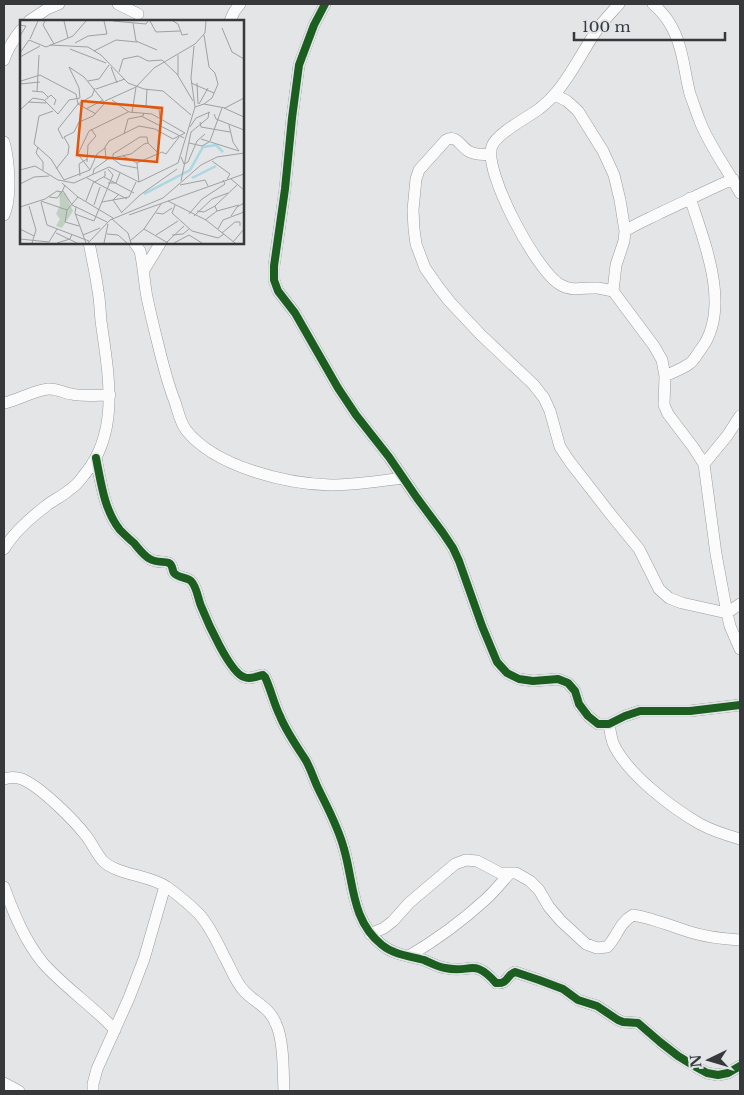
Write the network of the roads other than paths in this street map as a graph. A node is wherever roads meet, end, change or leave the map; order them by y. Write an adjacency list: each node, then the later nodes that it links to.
1 (59, 4): 8 (street)
2 (118, 4): 7 (street)
3 (240, 4): 9 (street)
4 (325, 4): 31 (street)
5 (619, 4): 12 (street)
6 (653, 4): 15 (street)
7 (139, 13)
8 (30, 20)
9 (230, 20)
10 (20, 31): 11 (street)
11 (4, 60)
12 (555, 95): 14 (street); 19 (street)
13 (4, 142): 18 (street)
14 (491, 154): 24 (street); 34 (street)
15 (733, 179): 16 (street); 17 (street)
16 (740, 193)
17 (690, 198): 19 (street); 25 (street)
18 (4, 215)
19 (625, 231): 24 (street)
20 (89, 244): 26 (street)
21 (135, 244): 23 (street)
22 (160, 244): 23 (street)
23 (144, 270): 31 (street)
24 (613, 291): 25 (street)
25 (665, 376): 30 (street)
26 (110, 395): 27 (street); 29 (street)
27 (4, 403)
28 (740, 416): 30 (street)
29 (96, 458): 32 (street); 43 (street)
30 (704, 464): 34 (street)
31 (403, 478): 37 (street)
32 (4, 549)
33 (740, 604): 34 (street)
34 (727, 612): 35 (street)
35 (740, 649)
36 (740, 704): 37 (street)
37 (609, 724): 39 (street)
38 (4, 779): 41 (street)
39 (740, 839)
40 (509, 874): 43 (street); 44 (street); 45 (street)
41 (165, 886): 46 (street); 51 (street)
42 (4, 887): 46 (street)
43 (370, 934): 45 (street)
44 (740, 940)
45 (409, 956): 47 (street)
46 (115, 1030): 50 (street)
47 (740, 1066)
48 (4, 1083): 49 (street)
49 (19, 1091)
50 (93, 1091)
51 (284, 1091)

